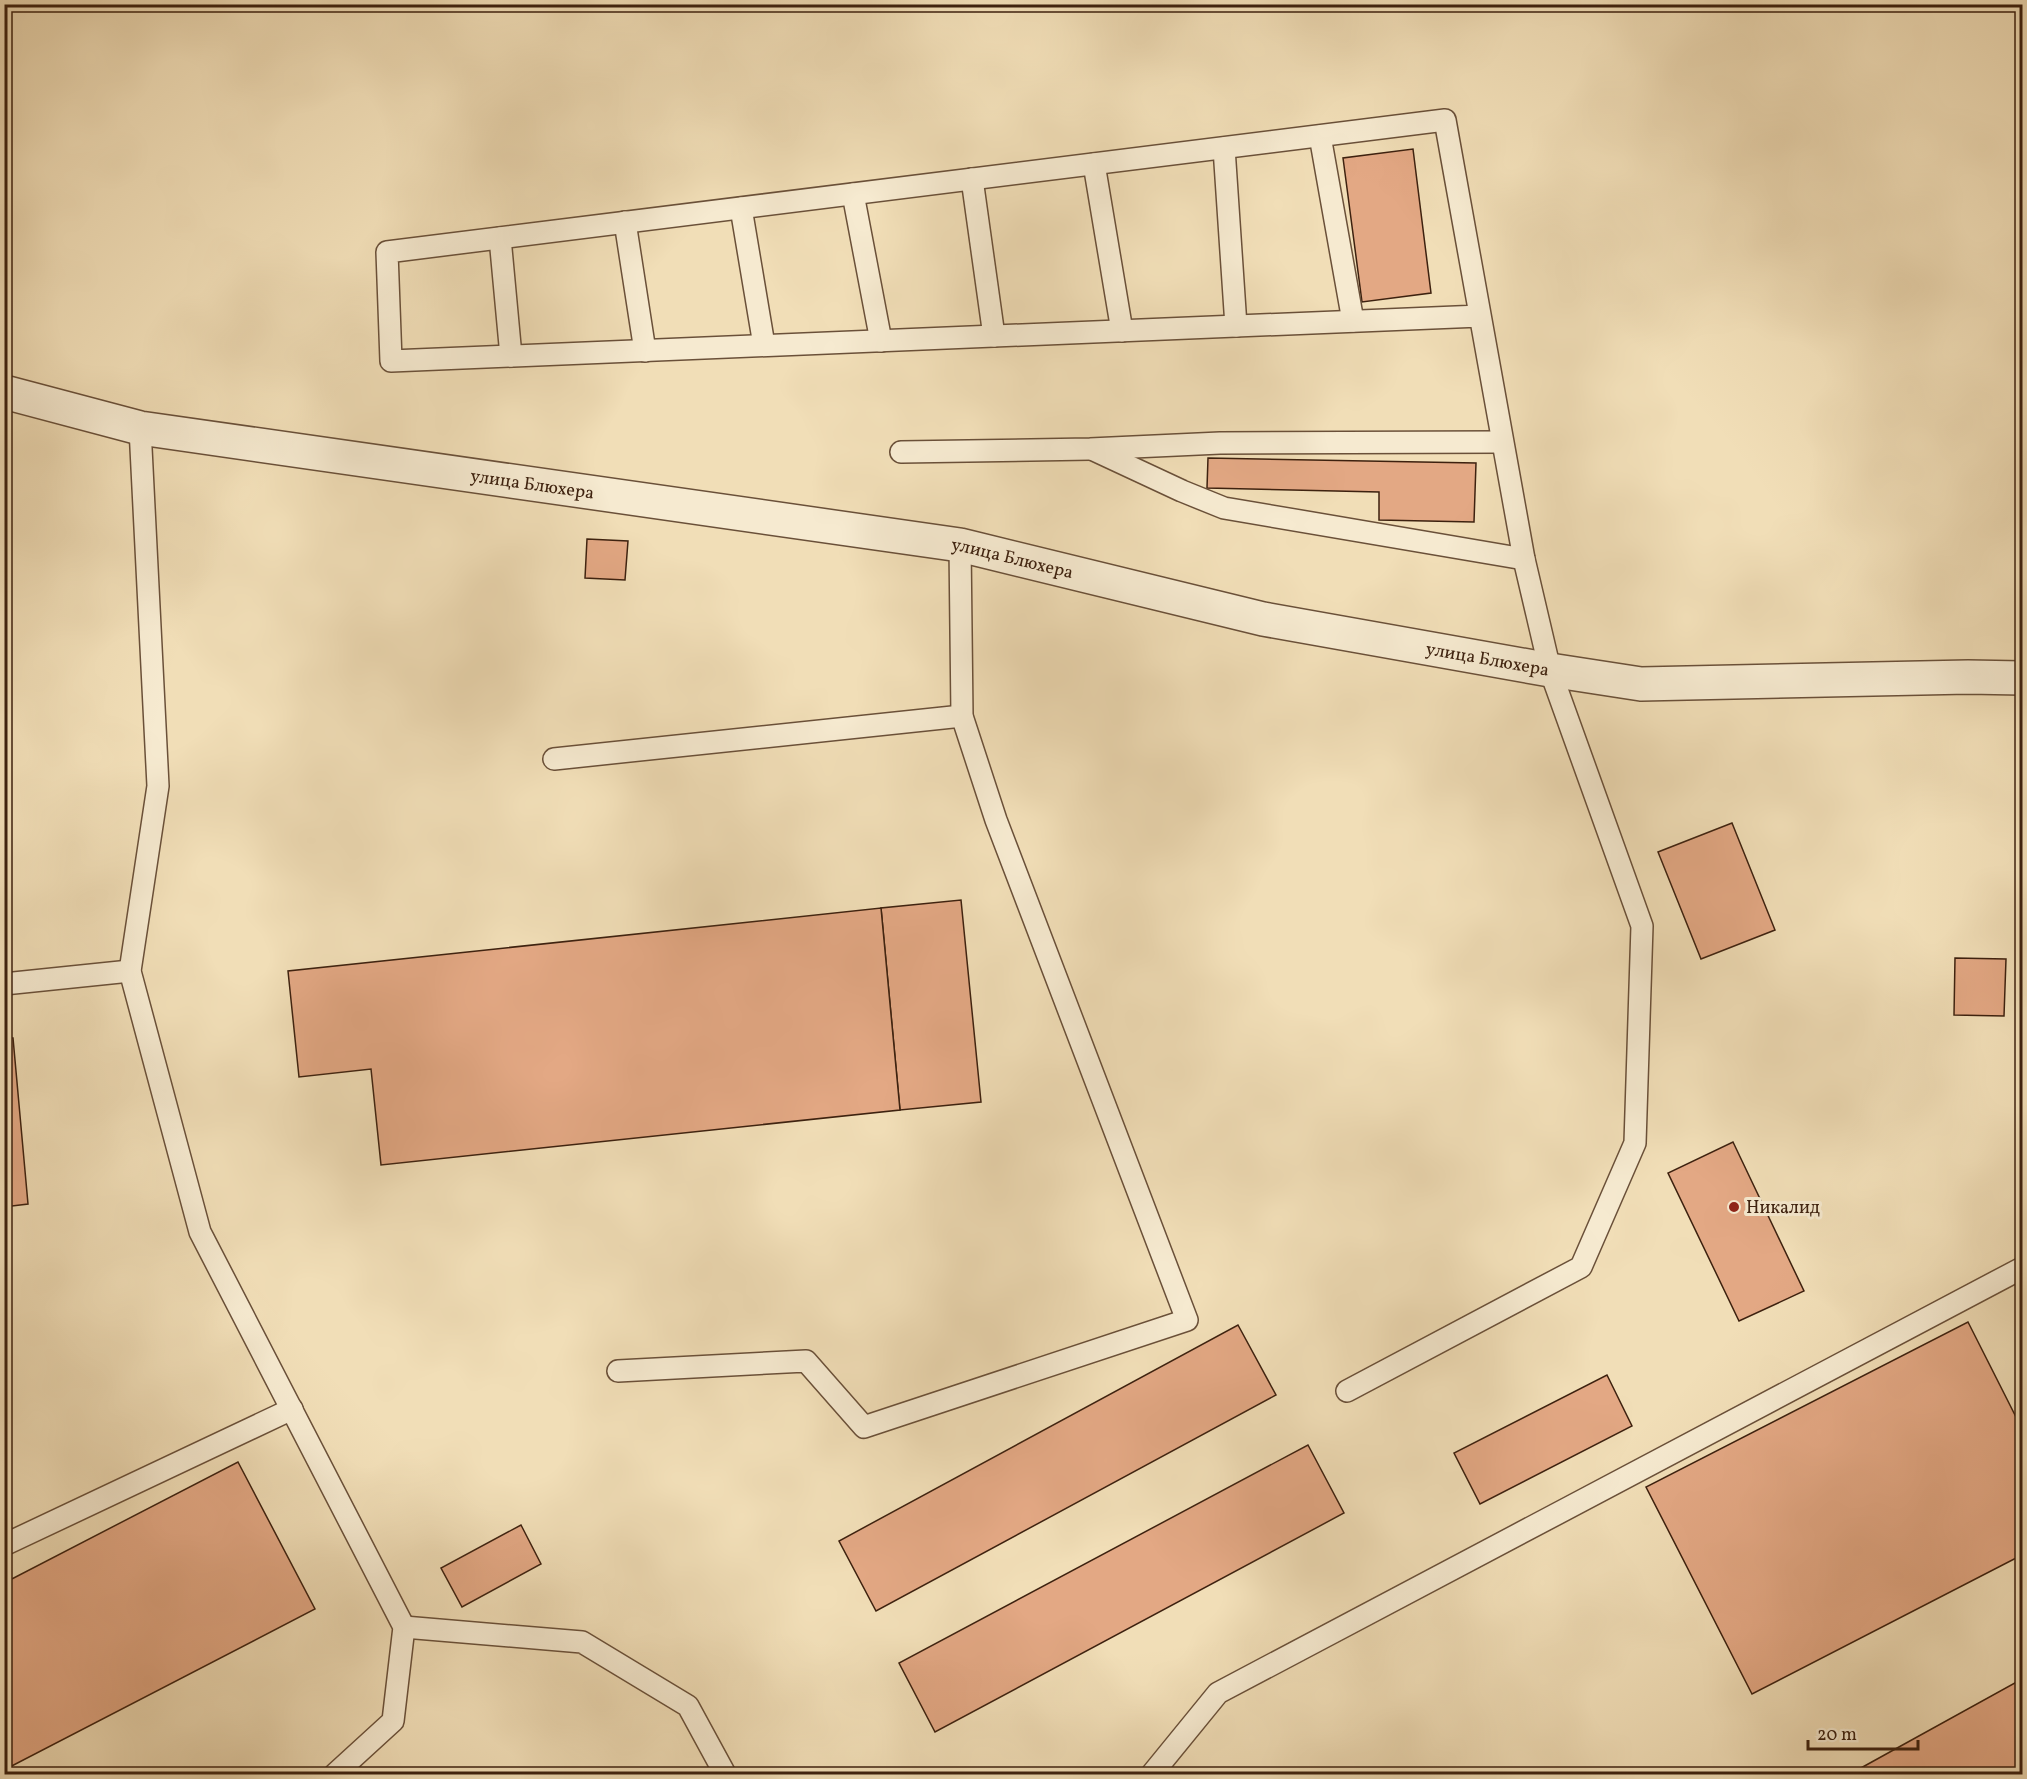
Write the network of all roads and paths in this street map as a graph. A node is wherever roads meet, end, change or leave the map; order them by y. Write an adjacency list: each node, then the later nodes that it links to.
1 (1320, 136): 2 (lane); 9 (lane); 10 (lane)
2 (1224, 148): 3 (lane); 11 (lane)
3 (1094, 164): 4 (lane); 12 (lane)
4 (972, 179): 5 (lane); 13 (lane)
5 (854, 194): 6 (lane); 14 (lane)
6 (741, 208): 7 (lane); 15 (lane)
7 (624, 222): 8 (lane); 16 (lane)
8 (500, 238): 17 (lane); 17 (lane)
9 (1480, 316): 10 (lane); 20 (lane)
10 (1353, 321): 11 (lane)
11 (1236, 326): 12 (lane)
12 (1122, 331): 13 (lane)
13 (994, 336): 14 (lane)
14 (881, 341): 15 (lane)
15 (764, 345): 16 (lane)
16 (645, 351): 17 (lane)
17 (511, 356)
18 (4, 392): 19 (street, улица Блюхера)
19 (140, 428): 23 (street, улица Блюхера); 29 (lane)
20 (1502, 442): 21 (lane); 24 (lane)
21 (1090, 449): 22 (lane); 24 (lane)
22 (901, 452)
23 (960, 545): 25 (street, улица Блюхера); 27 (lane)
24 (1524, 559): 25 (lane)
25 (1550, 670): 26 (street, улица Блюхера); 33 (lane)
26 (2022, 678)
27 (962, 716): 28 (lane); 32 (lane)
28 (554, 759)
29 (130, 971): 30 (lane); 34 (lane)
30 (4, 984)
31 (2022, 1268): 39 (lane)
32 (618, 1371)
33 (1347, 1391)
34 (292, 1409): 35 (lane); 36 (lane)
35 (4, 1545)
36 (404, 1627): 37 (lane); 38 (lane)
37 (335, 1774)
38 (725, 1774)
39 (1152, 1774)

